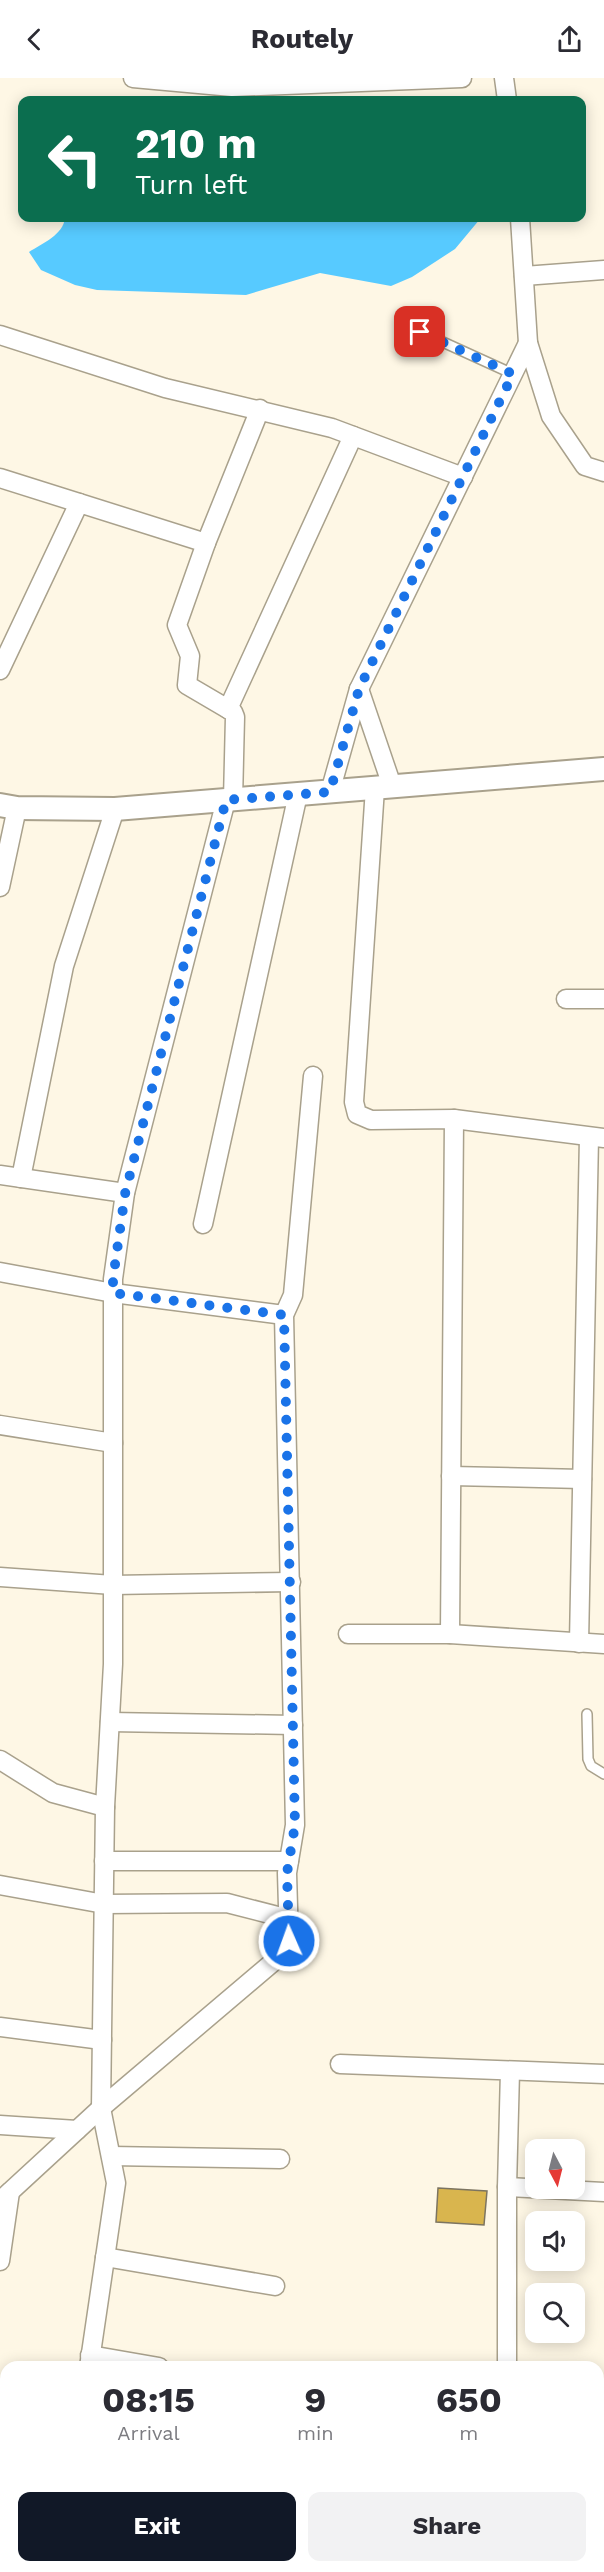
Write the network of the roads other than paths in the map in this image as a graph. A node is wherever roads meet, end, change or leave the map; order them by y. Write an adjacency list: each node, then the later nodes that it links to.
1 (133, 78): 4 (street)
2 (462, 78): 4 (street)
3 (504, 78): 5 (street)
4 (231, 83)
5 (506, 96)
6 (520, 222): 8 (street)
7 (604, 270): 8 (street)
8 (524, 276): 11 (street)
9 (401, 323): 12 (lane)
10 (0, 334): 13 (street)
11 (528, 343): 12 (street); 15 (street)
12 (513, 374): 16 (street)
13 (260, 409): 14 (street); 19 (street)
14 (353, 436): 16 (street); 22 (street)
15 (604, 472)
16 (463, 477): 21 (street)
17 (0, 478): 18 (street)
18 (79, 503): 19 (street); 20 (street)
19 (206, 543): 22 (street)
20 (0, 670)
21 (359, 689): 24 (street); 25 (street)
22 (228, 709): 27 (street)
23 (604, 768): 24 (street)
24 (383, 787): 25 (street); 34 (street)
25 (330, 792): 26 (street)
26 (298, 794): 27 (street); 39 (street)
27 (230, 800): 29 (street); 38 (street)
28 (9, 807): 29 (street); 30 (street)
29 (115, 809): 37 (street)
30 (0, 887)
31 (566, 999): 32 (street)
32 (604, 999)
33 (313, 1076): 42 (street)
34 (454, 1119): 35 (street); 45 (street)
35 (597, 1137): 46 (street)
36 (0, 1175): 37 (street)
37 (21, 1178): 38 (street)
38 (125, 1194): 41 (street)
39 (204, 1224)
40 (0, 1272): 41 (street)
41 (113, 1293): 42 (street); 44 (street)
42 (284, 1315): 48 (street)
43 (0, 1425): 44 (street)
44 (113, 1443): 49 (street)
45 (451, 1476): 46 (street); 51 (street)
46 (582, 1479): 52 (street)
47 (0, 1577): 49 (street)
48 (291, 1582): 49 (street); 56 (street)
49 (112, 1585): 55 (street)
50 (348, 1634): 51 (street)
51 (450, 1634): 52 (street)
52 (579, 1643): 53 (street)
53 (604, 1644)
54 (588, 1714): 58 (lane)
55 (110, 1722): 56 (street); 59 (street)
56 (293, 1725): 61 (street)
57 (0, 1760): 59 (street)
58 (604, 1774)
59 (105, 1807): 60 (street)
60 (104, 1861): 61 (street); 63 (street)
61 (289, 1861): 64 (street)
62 (0, 1885): 63 (street)
63 (104, 1904): 64 (street); 66 (street)
64 (289, 1919): 70 (street)
65 (0, 2027): 66 (street)
66 (102, 2040): 70 (street)
67 (340, 2064): 68 (street)
68 (510, 2071): 69 (street); 75 (street)
69 (604, 2074)
70 (101, 2108): 72 (street); 73 (street)
71 (0, 2125): 72 (street)
72 (77, 2130): 77 (street)
73 (111, 2156): 74 (street); 78 (street)
74 (280, 2159)
75 (507, 2187): 76 (street); 82 (street)
76 (604, 2192)
77 (5, 2197): 79 (street)
78 (105, 2257): 80 (street); 81 (street)
79 (0, 2261)
80 (275, 2286)
81 (89, 2361)
82 (507, 2361)

